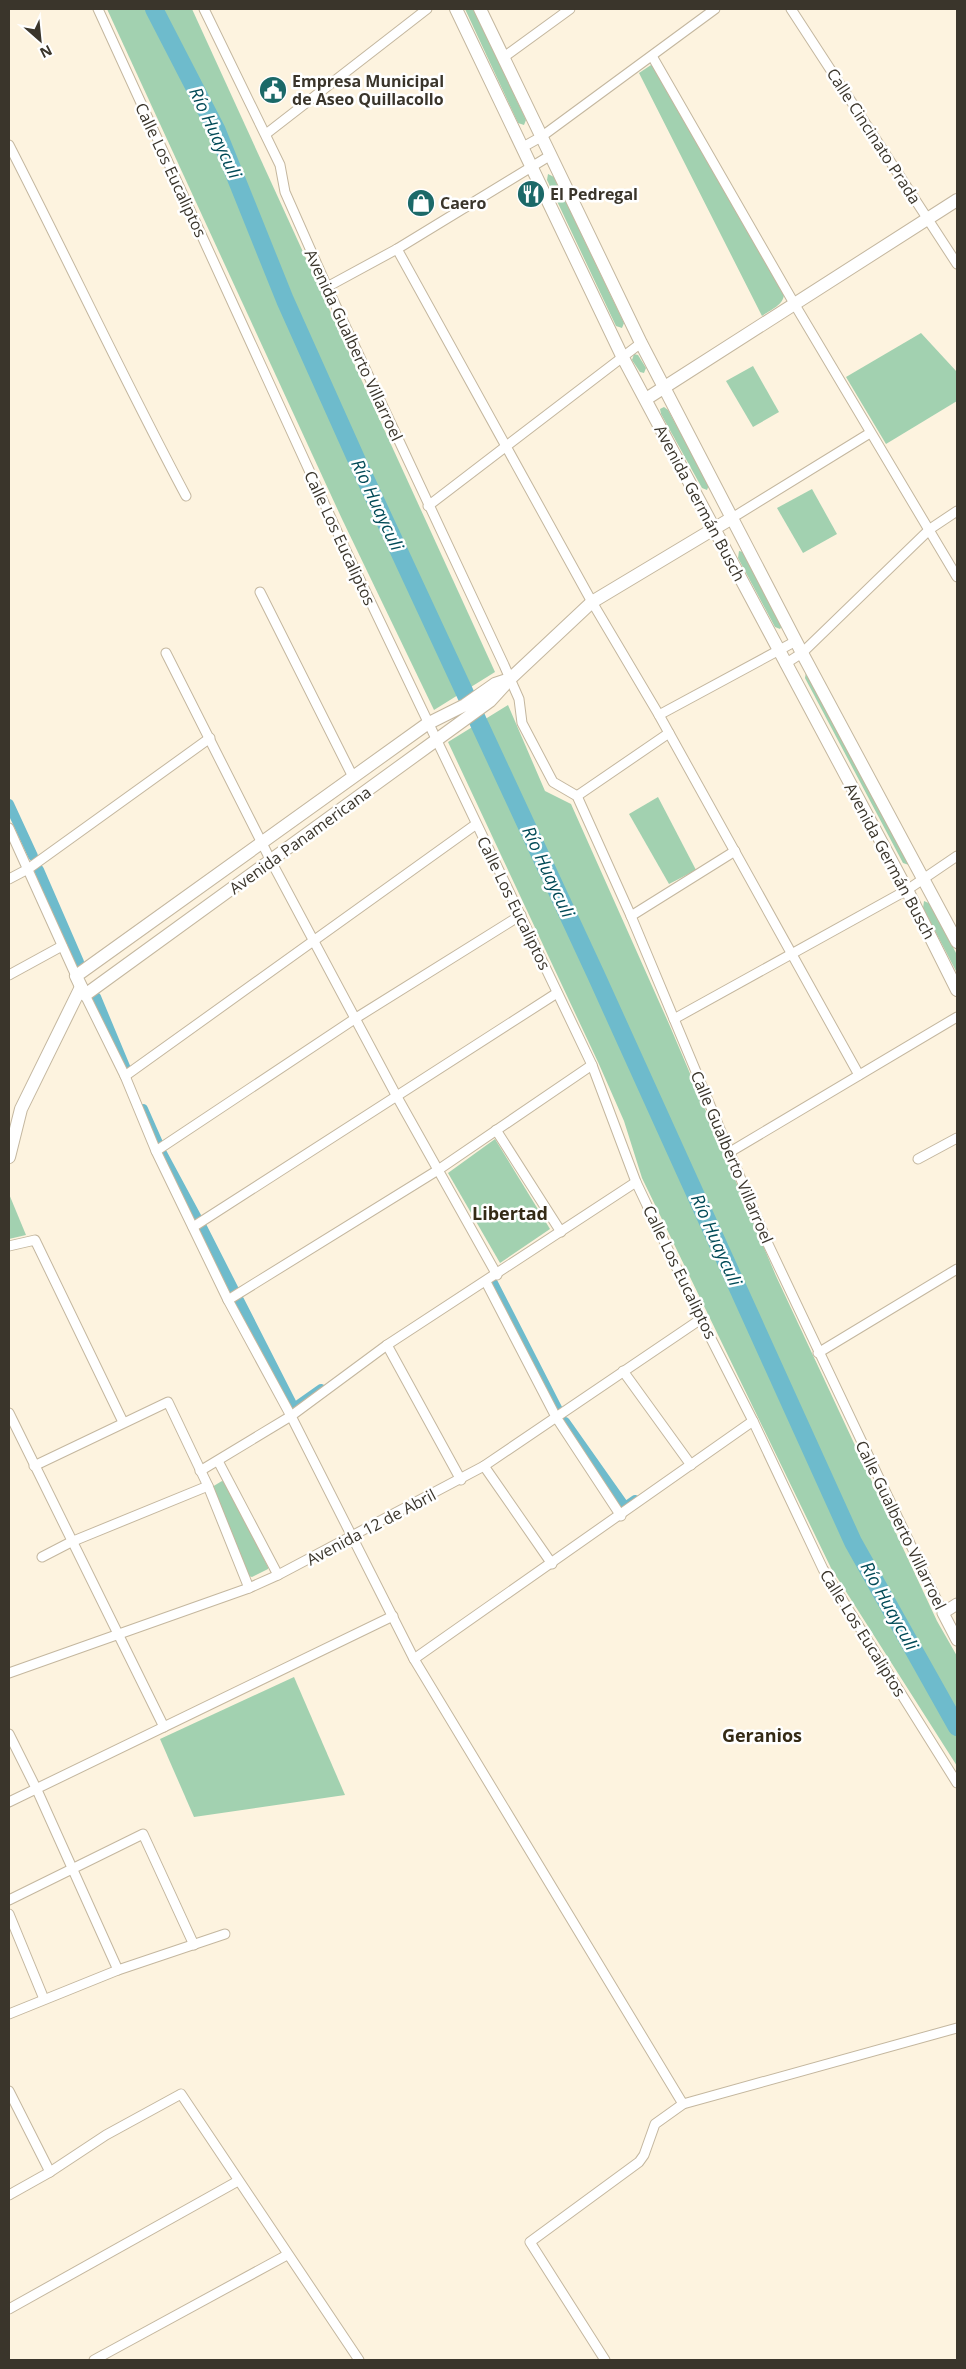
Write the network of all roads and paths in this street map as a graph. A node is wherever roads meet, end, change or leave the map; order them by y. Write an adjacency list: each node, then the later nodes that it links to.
1 (98, 9): 46 (street, Calle Los Eucaliptos)
2 (204, 9): 11 (street, Avenida Gualberto Villarroel)
3 (427, 9): 11 (street)
4 (456, 9): 14 (main road, Avenida Germán Busch)
5 (480, 9): 10 (main road, Avenida Germán Busch)
6 (570, 9): 10 (street)
7 (715, 9): 9 (street)
8 (791, 9): 18 (street, Calle Cincinato Prada)
9 (652, 56): 12 (street); 22 (street)
10 (504, 57): 12 (main road, Avenida Germán Busch)
11 (266, 134): 21 (street, Avenida Gualberto Villarroel)
12 (541, 137): 14 (street); 15 (main road, Avenida Germán Busch)
13 (9, 145): 29 (street)
14 (523, 147): 16 (main road, Avenida Germán Busch)
15 (550, 155): 16 (street); 23 (main road, Avenida Germán Busch)
16 (532, 166): 19 (street); 24 (main road, Avenida Germán Busch)
17 (957, 200): 18 (main road)
18 (928, 218): 20 (street, Calle Cincinato Prada); 22 (main road)
19 (397, 249): 21 (street); 28 (street)
20 (957, 264)
21 (327, 288): 30 (street, Avenida Gualberto Villarroel)
22 (795, 305): 25 (main road); 27 (street)
23 (641, 343): 24 (street); 25 (main road, Avenida Germán Busch)
24 (622, 356): 26 (main road, Avenida Germán Busch); 28 (street)
25 (664, 388): 26 (main road); 32 (main road, Avenida Germán Busch)
26 (646, 399): 33 (main road, Avenida Germán Busch)
27 (870, 433): 32 (street, Avenida Panamericana); 34 (street)
28 (507, 446): 30 (street); 37 (street)
29 (186, 496)
30 (428, 506): 43 (street, Avenida Gualberto Villarroel)
31 (957, 511): 34 (street)
32 (732, 518): 33 (main road, Avenida Panamericana); 38 (main road, Avenida Germán Busch)
33 (714, 529): 37 (main road, Avenida Panamericana); 39 (main road, Avenida Germán Busch)
34 (930, 529): 35 (street); 41 (street)
35 (957, 578)
36 (260, 592): 50 (street)
37 (592, 602): 43 (main road, Avenida Panamericana); 45 (street)
38 (796, 641): 39 (street); 41 (main road, Avenida Germán Busch)
39 (777, 650): 42 (main road, Avenida Germán Busch); 45 (street)
40 (166, 653): 48 (street)
41 (802, 653): 42 (street); 59 (main road, Avenida Germán Busch)
42 (784, 664): 61 (main road, Avenida Germán Busch)
43 (510, 679): 44 (main road, Avenida Panamericana); 51 (street)
44 (468, 709): 46 (main road, Avenida Panamericana); 49 (main road, Avenida Panamericana)
45 (659, 715): 47 (street)
46 (427, 724): 49 (street, Calle Los Eucaliptos); 50 (main road, Avenida Panamericana)
47 (669, 733): 51 (street); 55 (street)
48 (210, 738): 54 (street); 58 (street)
49 (435, 741): 52 (street, Calle Los Eucaliptos); 57 (main road, Avenida Panamericana)
50 (353, 777): 54 (main road, Avenida Panamericana)
51 (577, 796): 63 (street, Calle Gualberto Villarroel)
52 (475, 825): 62 (street, Calle Los Eucaliptos); 64 (street)
53 (9, 828): 58 (street)
54 (262, 843): 57 (street); 69 (main road, Avenida Panamericana)
55 (735, 851): 63 (street); 67 (street)
56 (957, 856): 59 (street)
57 (271, 861): 64 (street); 69 (main road, Avenida Panamericana)
58 (28, 868): 60 (street); 66 (street)
59 (924, 879): 61 (street); 65 (main road, Avenida Germán Busch)
60 (9, 880)
61 (907, 890): 67 (street); 70 (main road, Avenida Germán Busch)
62 (521, 915): 71 (street, Calle Los Eucaliptos); 73 (street)
63 (631, 916): 74 (street, Calle Gualberto Villarroel)
64 (314, 940): 73 (street); 77 (street)
65 (957, 942)
66 (62, 946): 68 (street); 69 (street)
67 (792, 954): 74 (street); 76 (street)
68 (9, 975)
69 (80, 986): 77 (street); 83 (main road, Avenida Panamericana)
70 (957, 990)
71 (557, 993): 75 (street, Calle Los Eucaliptos); 78 (street)
72 (957, 1016): 76 (street)
73 (356, 1018): 78 (street); 81 (street)
74 (674, 1019): 82 (street, Calle Gualberto Villarroel)
75 (592, 1065): 79 (street); 86 (street, Calle Los Eucaliptos)
76 (859, 1075): 82 (street)
77 (125, 1076): 81 (street)
78 (396, 1095): 85 (street); 87 (street)
79 (496, 1130): 85 (street); 88 (street)
80 (957, 1138): 84 (street)
81 (156, 1151): 87 (street)
82 (730, 1152): 96 (street, Calle Gualberto Villarroel)
83 (9, 1157)
84 (918, 1159)
85 (438, 1170): 91 (street); 93 (street)
86 (636, 1182): 88 (street); 94 (street, Calle Los Eucaliptos)
87 (193, 1227): 93 (street)
88 (561, 1232): 91 (street)
89 (9, 1246): 102 (street)
90 (957, 1269): 96 (street)
91 (497, 1274): 92 (street)
92 (486, 1282): 95 (street); 100 (street)
93 (228, 1300): 99 (street)
94 (701, 1319): 97 (street, Avenida 12 de Abril); 101 (street, Calle Los Eucaliptos)
95 (387, 1345): 99 (street); 108 (street)
96 (818, 1353): 118 (street, Calle Gualberto Villarroel)
97 (623, 1371): 100 (street, Avenida 12 de Abril); 106 (street)
98 (9, 1413): 104 (street)
99 (291, 1416): 103 (street); 111 (street)
100 (556, 1417): 105 (street, Avenida 12 de Abril); 110 (street)
101 (753, 1420): 106 (street); 126 (street, Calle Los Eucaliptos)
102 (123, 1422): 104 (street); 107 (street)
103 (218, 1461): 107 (street); 115 (street)
104 (34, 1466): 112 (street)
105 (484, 1466): 108 (street, Avenida 12 de Abril); 114 (street)
106 (691, 1466): 110 (street)
107 (200, 1471): 109 (street)
108 (461, 1480): 111 (street, Avenida 12 de Abril)
109 (208, 1486): 112 (street); 116 (street)
110 (621, 1516): 114 (street)
111 (353, 1536): 115 (street, Avenida 12 de Abril); 119 (street)
112 (71, 1542): 113 (street); 120 (street)
113 (42, 1557)
114 (552, 1564): 122 (street)
115 (278, 1575): 116 (street, Avenida 12 de Abril)
116 (248, 1588): 120 (street, Avenida 12 de Abril)
117 (957, 1604): 118 (street)
118 (942, 1613): 121 (street, Calle Gualberto Villarroel)
119 (394, 1616): 122 (street); 124 (street)
120 (118, 1634): 123 (street, Avenida 12 de Abril); 124 (street)
121 (957, 1640)
122 (414, 1660): 139 (street)
123 (9, 1673)
124 (164, 1727): 127 (street)
125 (9, 1734): 127 (street)
126 (957, 1783)
127 (37, 1790): 128 (street); 129 (street)
128 (9, 1802)
129 (73, 1870): 130 (street); 133 (street); 134 (street)
130 (9, 1900)
131 (9, 1914): 135 (street)
132 (225, 1934): 133 (street)
133 (194, 1945): 134 (street)
134 (118, 1970): 135 (street)
135 (44, 1999): 136 (street)
136 (9, 2014)
137 (957, 2028): 139 (street)
138 (9, 2092): 140 (street)
139 (683, 2104): 147 (street)
140 (50, 2172): 141 (street); 142 (street)
141 (238, 2181): 143 (street); 144 (street)
142 (9, 2195)
143 (287, 2255): 145 (street); 146 (street)
144 (9, 2309)
145 (94, 2360)
146 (359, 2360)
147 (604, 2360)

